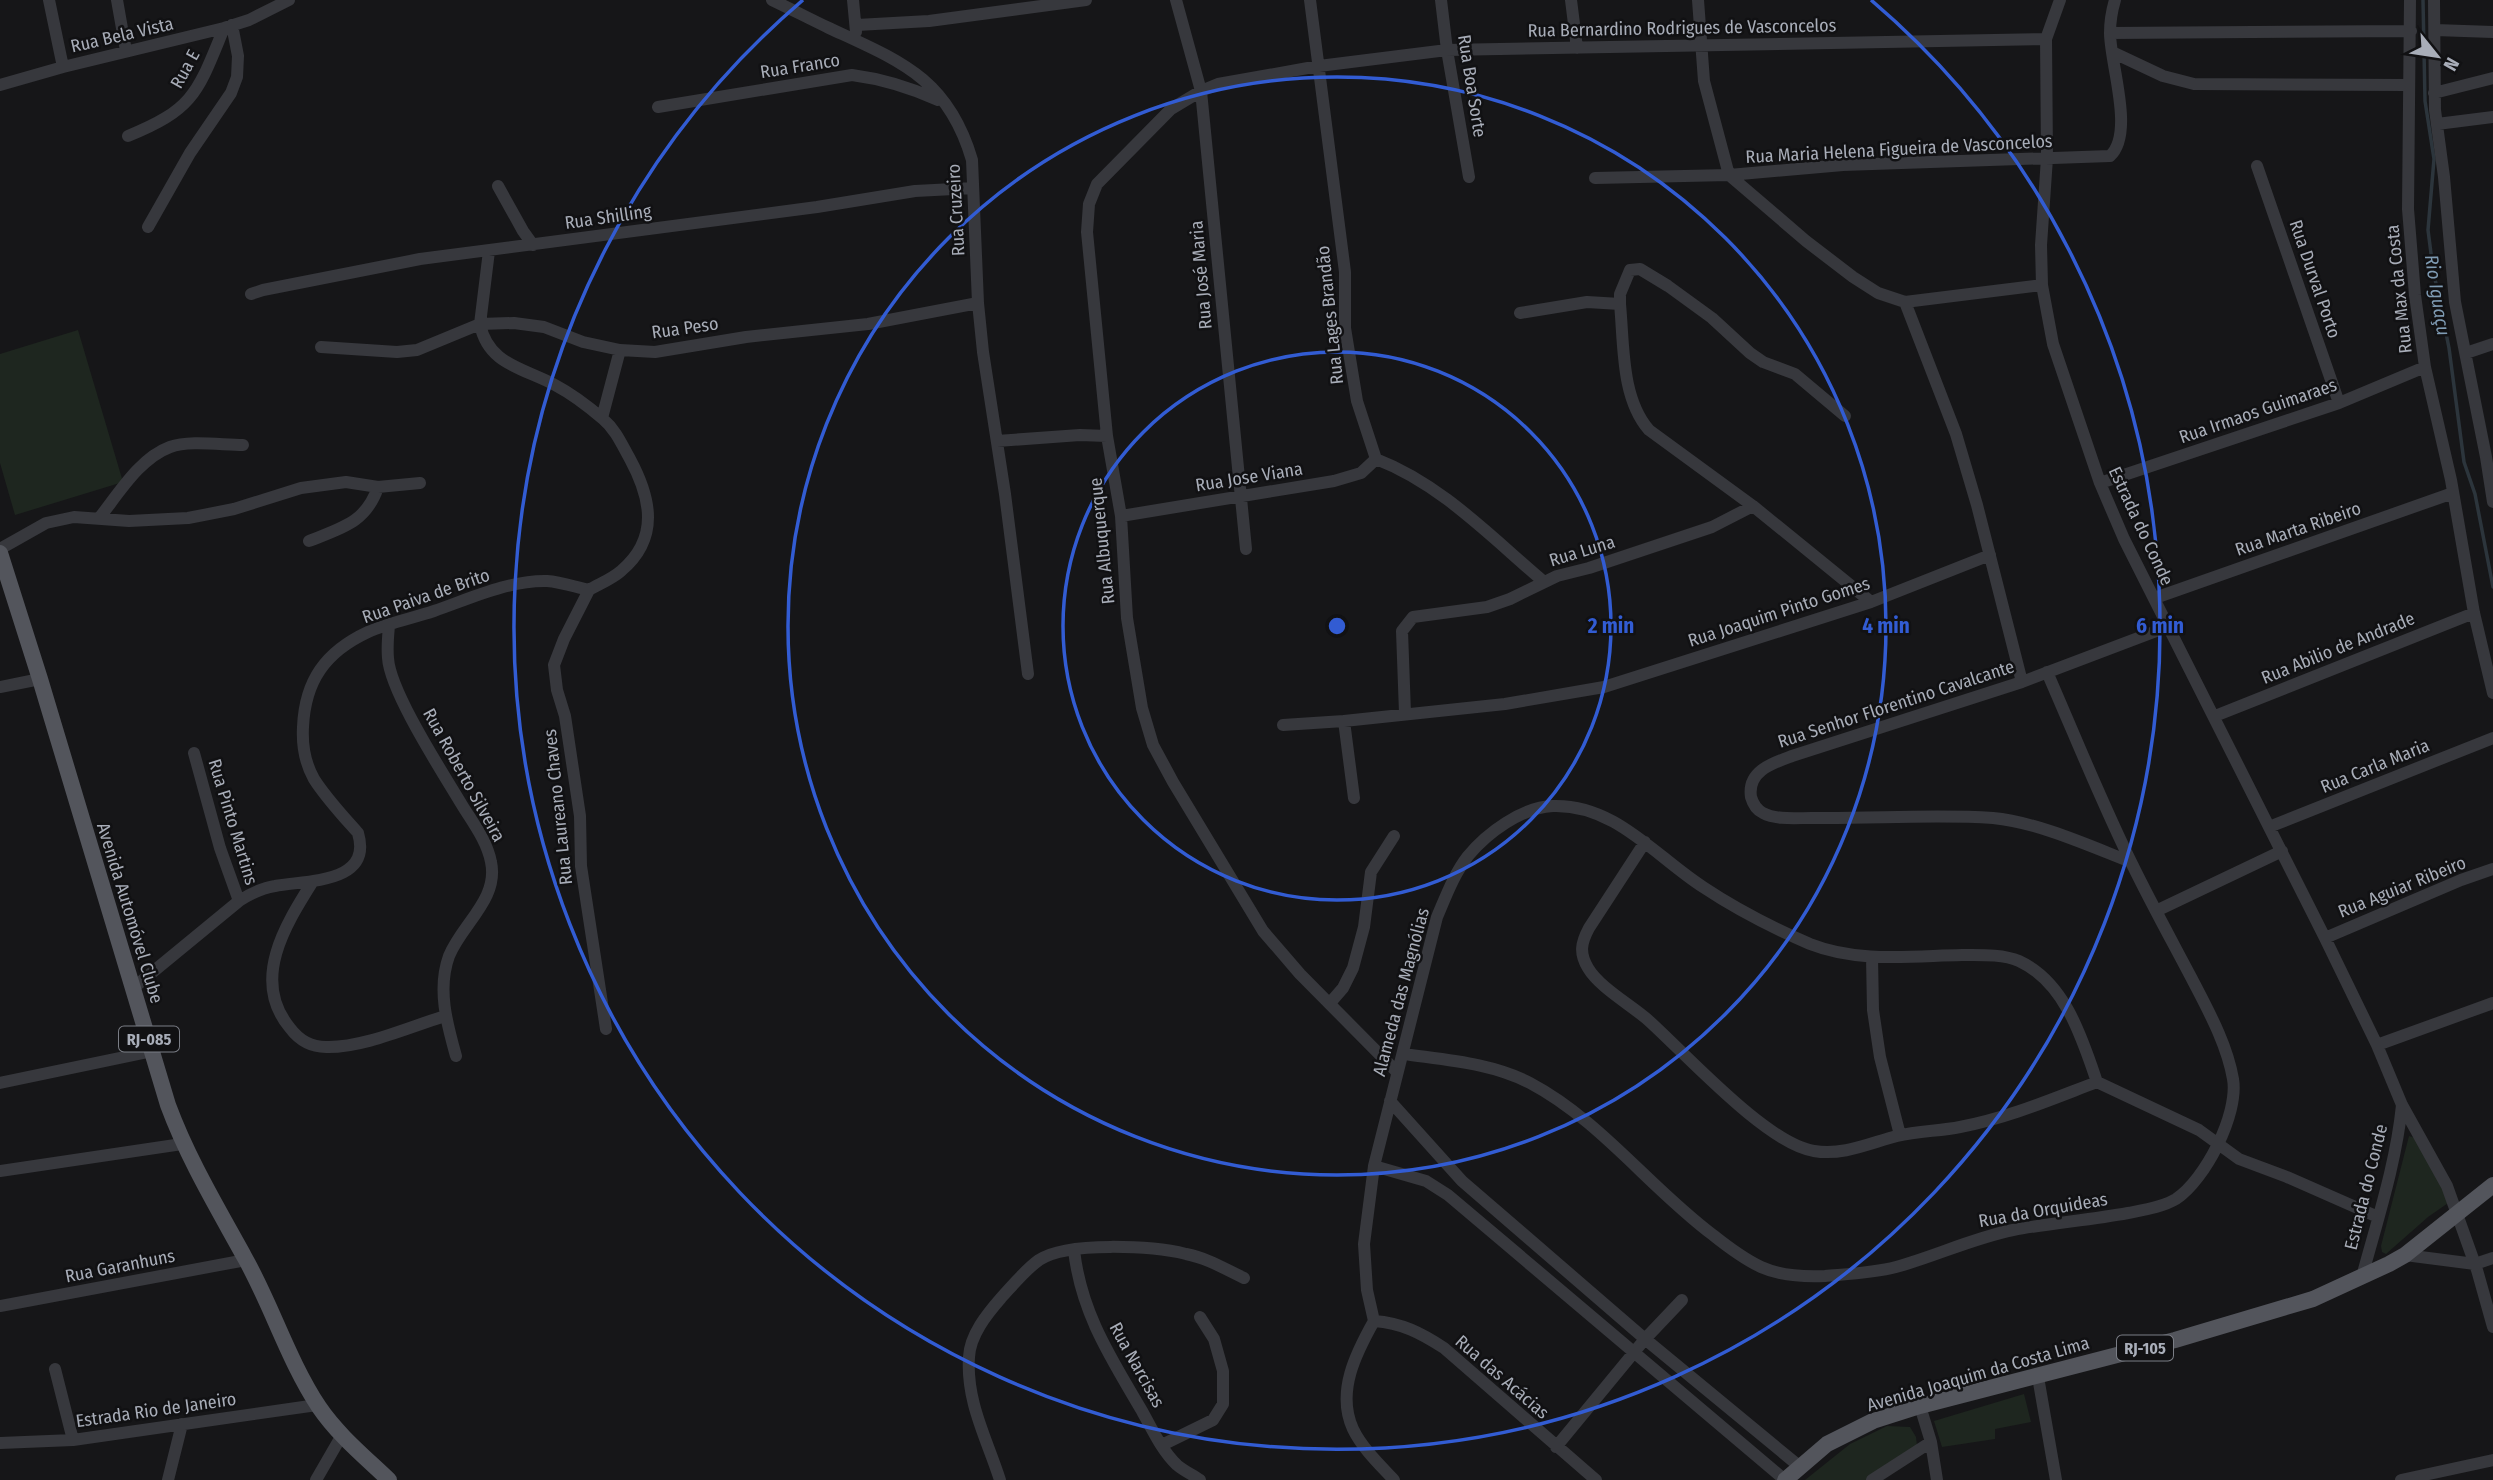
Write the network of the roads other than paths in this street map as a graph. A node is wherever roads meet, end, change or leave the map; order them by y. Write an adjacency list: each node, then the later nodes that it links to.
1 (49, 0): 29 (street)
2 (117, 0): 27 (street)
3 (289, 0): 17 (street, Rua Bela Vista)
4 (772, 0): 23 (street, Rua Cruzeiro)
5 (853, 0): 16 (street)
6 (1086, 0): 16 (street)
7 (1177, 0): 34 (street, Rua José Maria)
8 (1310, 0): 30 (street, Rua Lages Brandão)
9 (1441, 0): 26 (street, Rua Boa Sorte)
10 (1572, 0): 25 (street)
11 (1698, 0): 24 (street)
12 (2060, 0): 22 (street, Estrada do Conde)
13 (2115, 0): 21 (street)
14 (2410, 0): 19 (street, Rua Max da Costa)
15 (2434, 0): 18 (street)
16 (857, 25): 23 (street)
17 (228, 27): 27 (street, Rua Bela Vista); 40 (street, Rua E); 48 (street)
18 (2435, 30): 20 (street); 35 (street)
19 (2411, 31): 21 (street); 33 (street, Rua Max da Costa)
20 (2493, 32)
21 (2110, 33): 28 (street)
22 (2046, 39): 24 (street, Rua Bernardino Rodrigues de Vasconcelos); 41 (street, Estrada do Conde)
23 (855, 40): 36 (street, Rua Cruzeiro)
24 (1702, 46): 25 (street, Rua Bernardino Rodrigues de Vasconcelos); 43 (street)
25 (1577, 48): 26 (street, Rua Bernardino Rodrigues de Vasconcelos)
26 (1447, 50): 30 (street, Rua Bernardino Rodrigues de Vasconcelos); 44 (street, Rua Boa Sorte)
27 (126, 51): 29 (street, Rua Bela Vista)
28 (2112, 52): 33 (street); 41 (street, Rua Maria Helena Figueira de Vasconcelos)
29 (63, 66): 32 (street, Rua Bela Vista)
30 (1319, 66): 34 (street, Rua Albuquerque); 70 (street, Rua Lages Brandão)
31 (2493, 78): 35 (street)
32 (0, 85)
33 (2407, 85): 62 (street, Rua Max da Costa)
34 (1201, 91): 66 (street, Rua Albuquerque); 75 (street, Rua José Maria)
35 (2434, 93): 39 (street)
36 (944, 102): 37 (street, Rua Franco); 47 (street, Rua Cruzeiro)
37 (658, 107)
38 (2493, 117): 39 (street)
39 (2437, 124): 61 (street)
40 (128, 136)
41 (2048, 158): 43 (street, Rua Maria Helena Figueira de Vasconcelos); 51 (street, Estrada do Conde)
42 (2257, 166): 63 (street, Rua Durval Porto)
43 (1729, 175): 45 (street); 53 (street, Rua Maria Helena Figueira de Vasconcelos)
44 (1469, 177)
45 (1595, 178)
46 (498, 186): 49 (street)
47 (973, 188): 49 (street, Rua Shilling); 54 (street, Rua Cruzeiro)
48 (148, 227)
49 (533, 245): 50 (street, Rua Shilling)
50 (489, 251): 52 (street, Rua Shilling); 57 (street)
51 (2042, 285): 53 (street); 72 (street, Estrada do Conde)
52 (251, 294)
53 (1905, 302): 83 (street)
54 (978, 303): 60 (street, Rua Peso); 67 (street, Rua Cruzeiro)
55 (1620, 304): 56 (street); 64 (street); 77 (street)
56 (1520, 313)
57 (480, 324): 59 (street, Rua Peso); 60 (street, Rua Peso); 65 (street)
58 (2493, 344): 61 (street)
59 (321, 347)
60 (620, 350): 65 (street)
61 (2466, 353): 69 (street)
62 (2426, 367): 63 (street, Rua Irmaos Guimaraes); 74 (street, Rua Max da Costa)
63 (2339, 403): 72 (street, Rua Irmaos Guimaraes)
64 (1845, 416)
65 (602, 418): 85 (street)
66 (1107, 436): 67 (street); 78 (street, Rua Albuquerque)
67 (997, 440): 92 (street, Rua Cruzeiro)
68 (243, 445): 79 (street)
69 (2490, 456): 76 (street)
70 (1376, 459): 75 (street, Rua Jose Viana); 84 (street)
71 (420, 483): 73 (street)
72 (2100, 483): 86 (street, Estrada do Conde)
73 (378, 487): 79 (street); 80 (street)
74 (2453, 493): 86 (street, Rua Marta Ribeiro); 88 (street, Rua Max da Costa)
75 (1240, 495): 78 (street, Rua Jose Viana); 81 (street, Rua José Maria)
76 (2493, 502)
77 (1753, 506): 84 (street, Rua Luna); 87 (street)
78 (1121, 516): 116 (street, Rua Albuquerque)
79 (100, 517): 82 (street)
80 (309, 541)
81 (1246, 549)
82 (0, 551): 93 (main road, Avenida Automóvel Clube / RJ-085)
83 (1990, 555): 87 (street, Rua Joaquim Pinto Gomes); 94 (street)
84 (1543, 581): 97 (street, Rua Luna)
85 (589, 590): 89 (street, Rua Paiva de Brito); 119 (street, Rua Laureano Chaves)
86 (2155, 598): 90 (street, Estrada do Conde)
87 (1871, 602): 97 (street, Rua Joaquim Pinto Gomes)
88 (2474, 613): 96 (street, Rua Max da Costa); 98 (street, Rua Abilio de Andrade)
89 (389, 626): 110 (street, Rua Paiva de Brito); 118 (street, Rua Roberto Silveira)
90 (2168, 627): 91 (street, Rua Senhor Florentino Cavalcante); 98 (street, Estrada do Conde)
91 (2047, 672): 94 (street, Rua Senhor Florentino Cavalcante); 108 (street, Rua da Orquideas)
92 (1028, 674)
93 (40, 679): 95 (street); 115 (main road, Avenida Automóvel Clube / RJ-085)
94 (2022, 682): 108 (street, Rua Senhor Florentino Cavalcante)
95 (0, 687)
96 (2493, 693)
97 (1405, 713): 99 (street, Rua Joaquim Pinto Gomes)
98 (2215, 716): 104 (street, Estrada do Conde)
99 (1344, 721): 100 (street, Rua Joaquim Pinto Gomes); 103 (street)
100 (1283, 725)
101 (2493, 738): 104 (street, Rua Carla Maria)
102 (194, 753): 111 (street, Rua Pinto Martins)
103 (1354, 798)
104 (2269, 827): 107 (street, Estrada do Conde)
105 (1394, 836): 116 (street)
106 (1645, 842): 114 (street, Alameda das Magnólias); 122 (street, Alameda das Magnólias); 129 (street)
107 (2282, 851): 112 (street); 113 (street, Estrada do Conde)
108 (2131, 862): 112 (street, Rua da Orquideas)
109 (2493, 870): 113 (street, Rua Aguiar Ribeiro)
110 (313, 881): 111 (street, Rua Paiva de Brito); 118 (street)
111 (239, 901): 115 (street, Rua Paiva de Brito)
112 (2156, 911): 131 (street, Rua da Orquideas)
113 (2325, 938): 120 (street, Estrada do Conde)
114 (1872, 957): 125 (street, Alameda das Magnólias); 129 (street)
115 (132, 989): 121 (main road, Avenida Automóvel Clube / RJ-085)
116 (1330, 1003): 124 (street, Rua Albuquerque)
117 (2493, 1003): 120 (street)
118 (445, 1016): 123 (street, Rua Roberto Silveira)
119 (606, 1028)
120 (2377, 1045): 128 (street, Estrada do Conde)
121 (152, 1051): 126 (street); 130 (main road, Avenida Automóvel Clube / RJ-085)
122 (1404, 1054): 124 (street, Alameda das Magnólias); 131 (street, Rua da Orquideas)
123 (456, 1056)
124 (1397, 1072): 127 (street, Alameda das Magnólias)
125 (2097, 1082): 129 (street); 131 (street)
126 (0, 1083)
127 (1390, 1101): 132 (street, Alameda das Magnólias); 141 (street, Alameda das Magnólias)
128 (2402, 1105): 135 (street, Estrada do Conde); 136 (street, Estrada do Conde)
129 (1900, 1135)
130 (182, 1144): 133 (street); 140 (main road, Avenida Automóvel Clube / RJ-085)
131 (2218, 1144): 136 (street)
132 (1374, 1166): 143 (street); 149 (street, Alameda das Magnólias)
133 (0, 1171)
134 (2493, 1185): 135 (main road, Avenida Joaquim da Costa Lima / RJ-105)
135 (2458, 1214): 138 (main road, Avenida Joaquim da Costa Lima / RJ-105); 142 (street, Estrada do Conde)
136 (2378, 1217): 145 (street, Estrada do Conde)
137 (1074, 1250): 144 (street); 162 (street, Rua Narcisas); 169 (street)
138 (2405, 1255): 142 (street); 145 (main road, Avenida Joaquim da Costa Lima / RJ-105)
139 (2493, 1258): 142 (street)
140 (246, 1260): 147 (street, Rua Garanhuns); 155 (main road, Avenida Automóvel Clube / RJ-085)
141 (1555, 1262): 143 (street); 151 (street, Alameda das Magnólias)
142 (2475, 1264): 150 (street, Estrada do Conde)
143 (1544, 1276): 152 (street)
144 (1244, 1278)
145 (2362, 1278): 154 (main road, Avenida Joaquim da Costa Lima / RJ-105)
146 (1682, 1300): 151 (street)
147 (0, 1306)
148 (1200, 1317): 162 (street)
149 (1374, 1321): 163 (street, Rua das Acácias); 171 (street)
150 (2493, 1327)
151 (1645, 1339): 152 (street); 165 (street, Alameda das Magnólias)
152 (1634, 1353): 163 (street); 173 (street)
153 (55, 1369): 159 (street)
154 (2038, 1377): 156 (main road, Avenida Joaquim da Costa Lima / RJ-105); 176 (street)
155 (317, 1405): 157 (street, Estrada Rio de Janeiro); 158 (main road, Avenida Automóvel Clube / RJ-085)
156 (1920, 1406): 160 (street); 165 (main road, Avenida Joaquim da Costa Lima / RJ-105)
157 (182, 1424): 159 (street, Estrada Rio de Janeiro); 166 (street)
158 (342, 1435): 167 (street); 168 (main road, Avenida Automóvel Clube / RJ-085)
159 (73, 1440): 161 (street, Estrada Rio de Janeiro)
160 (1931, 1442): 174 (street); 175 (street)
161 (0, 1443)
162 (1162, 1446): 170 (street, Rua Narcisas)
163 (1556, 1447): 172 (street, Rua das Acácias)
164 (2493, 1460): 177 (street)
165 (1799, 1466): 173 (main road, Avenida Joaquim da Costa Lima / RJ-105)
166 (168, 1480)
167 (316, 1480)
168 (389, 1480)
169 (1000, 1480)
170 (1200, 1480)
171 (1394, 1480)
172 (1595, 1480)
173 (1785, 1480)
174 (1872, 1480)
175 (1937, 1480)
176 (2056, 1480)
177 (2401, 1480)

